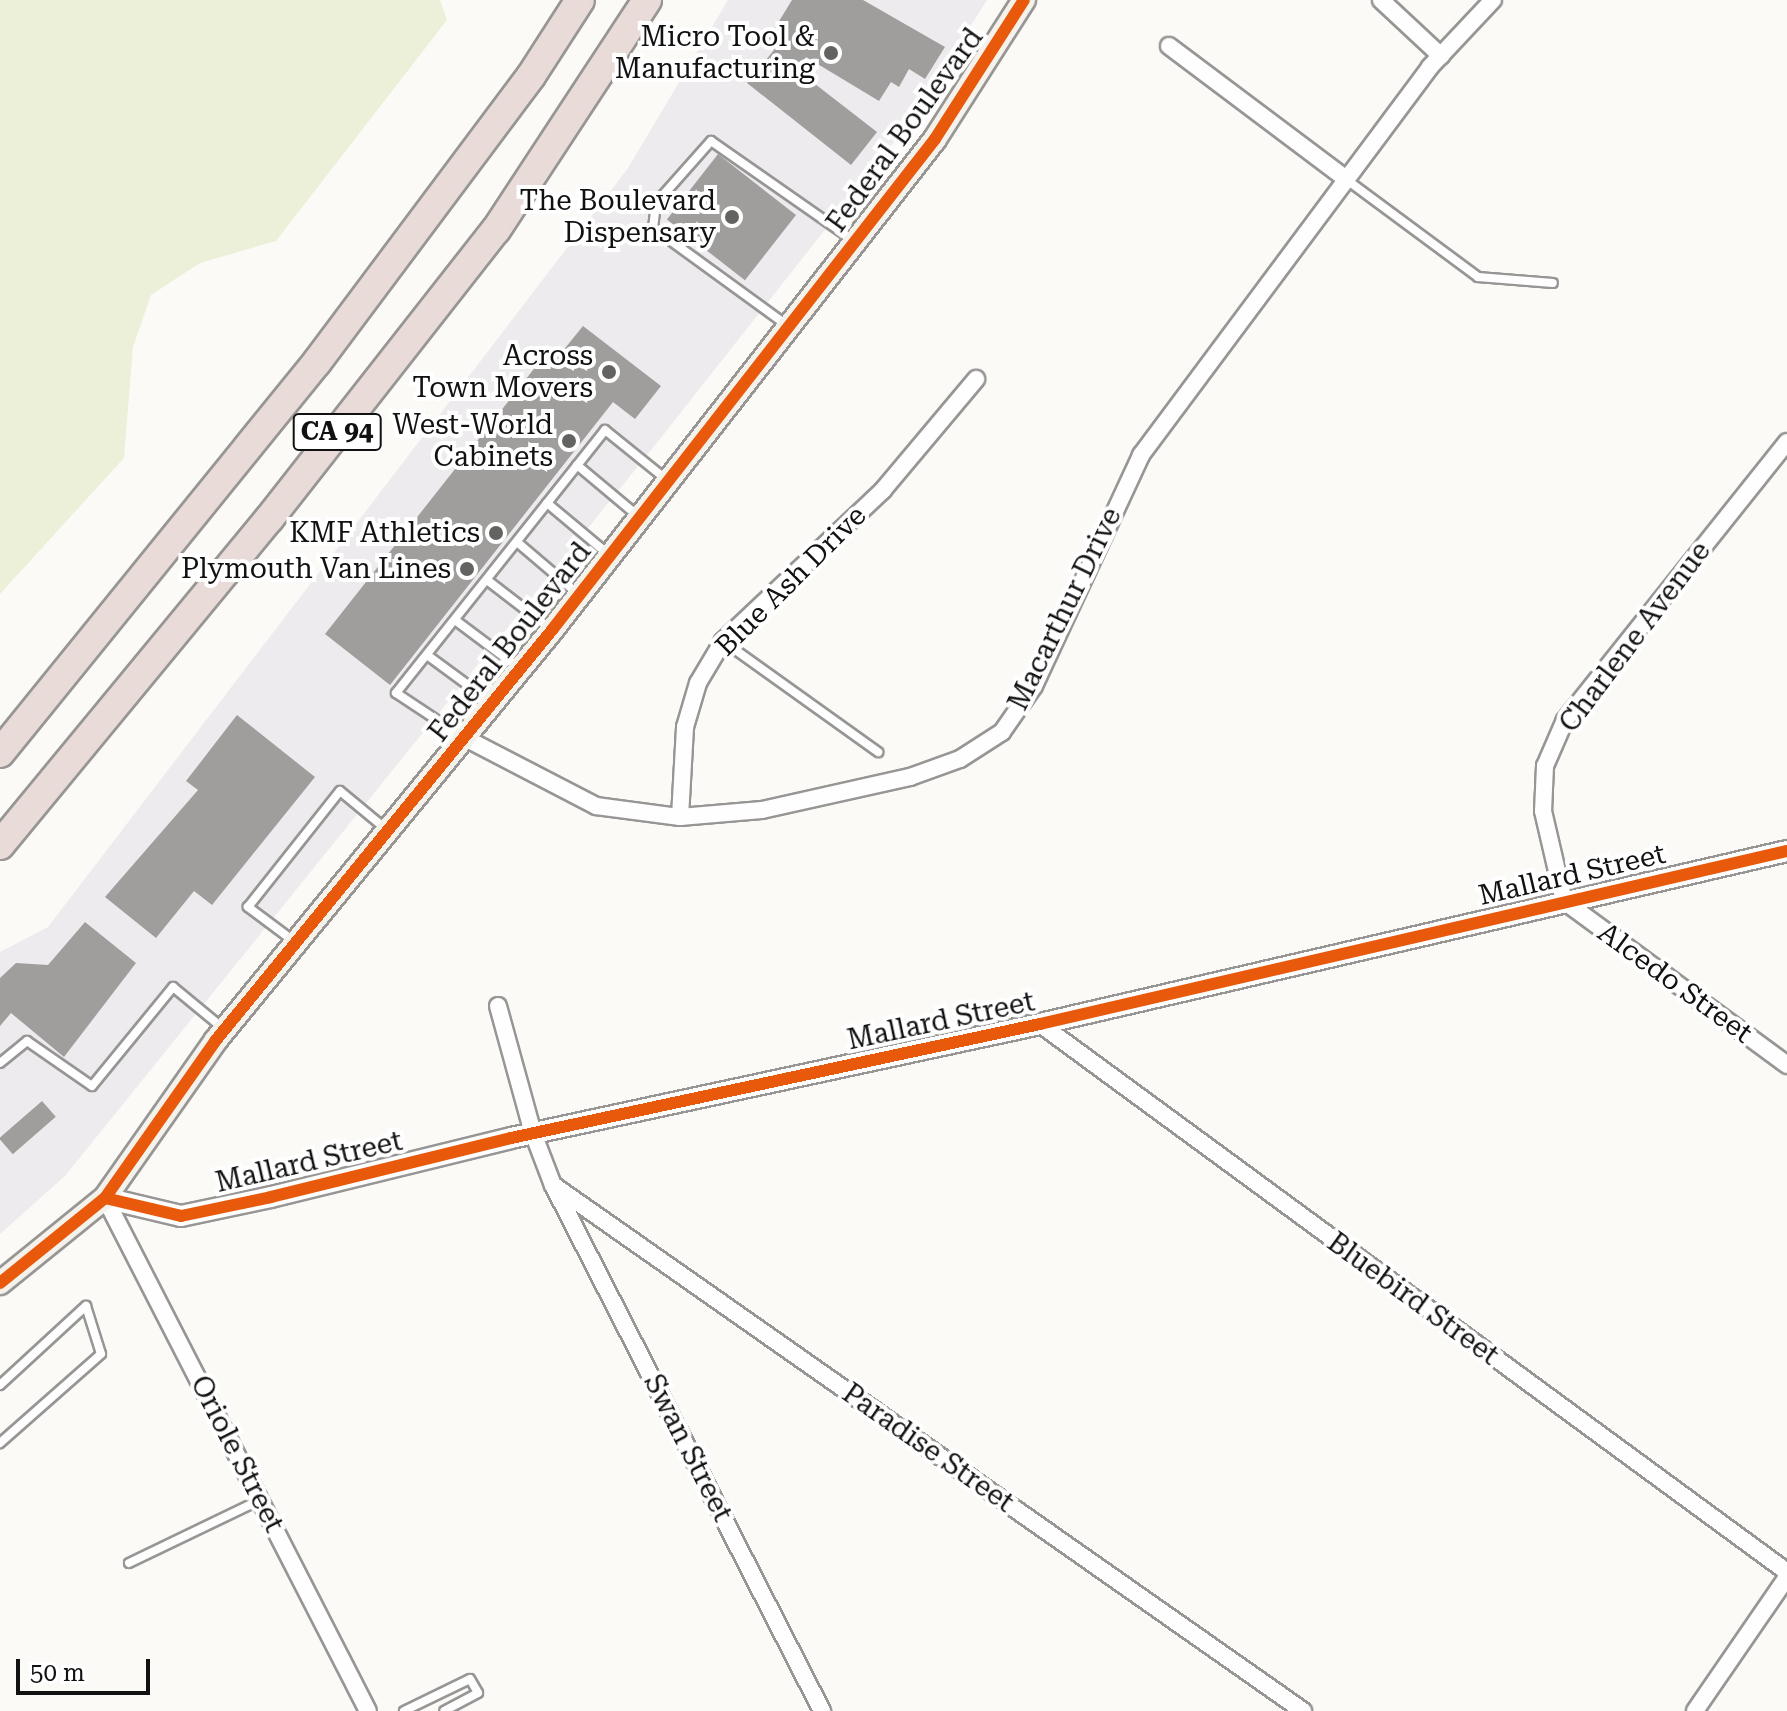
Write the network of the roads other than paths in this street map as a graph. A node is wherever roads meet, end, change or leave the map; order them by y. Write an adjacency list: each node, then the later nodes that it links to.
1 (580, 0): 30 (highway, CA 94)
2 (647, 0): 33 (highway, CA 94)
3 (1024, 0): 9 (main road, Federal Boulevard)
4 (1381, 0): 7 (street)
5 (1493, 0): 7 (street, Macarthur Drive)
6 (1169, 46): 8 (street)
7 (1441, 56): 8 (street, Macarthur Drive)
8 (1346, 179): 10 (lane); 31 (street, Macarthur Drive)
9 (855, 241): 11 (main road, Federal Boulevard); 11 (lane)
10 (1553, 283)
11 (789, 327): 15 (main road, Federal Boulevard)
12 (976, 379): 24 (street, Blue Ash Drive)
13 (1787, 442): 35 (street, Charlene Avenue)
14 (577, 465): 15 (lane); 16 (lane); 17 (lane)
15 (667, 480): 17 (main road, Federal Boulevard)
16 (547, 503): 18 (lane); 19 (lane)
17 (640, 517): 19 (main road, Federal Boulevard)
18 (517, 542): 20 (lane); 21 (lane)
19 (610, 556): 21 (main road, Federal Boulevard)
20 (487, 580): 22 (lane); 23 (lane)
21 (579, 594): 23 (main road, Federal Boulevard)
22 (455, 620): 25 (lane); 26 (lane)
23 (552, 630): 26 (main road, Federal Boulevard)
24 (723, 641): 29 (lane); 31 (street, Blue Ash Drive)
25 (427, 655): 27 (lane); 28 (lane)
26 (520, 669): 27 (main road, Federal Boulevard)
27 (493, 703): 28 (main road, Federal Boulevard)
28 (465, 738): 31 (street, Macarthur Drive); 32 (main road, Federal Boulevard)
29 (878, 752)
30 (0, 753)
31 (680, 817)
32 (389, 832): 36 (main road, Federal Boulevard); 36 (lane)
33 (0, 845)
34 (1787, 851): 35 (street, Mallard Street)
35 (1564, 901): 38 (street, Mallard Street); 41 (street, Alcedo Street)
36 (296, 943): 39 (main road, Federal Boulevard)
37 (498, 1006): 42 (street, Swan Street)
38 (1040, 1024): 42 (street, Mallard Street); 50 (street, Bluebird Street)
39 (224, 1030): 40 (lane); 44 (main road, Federal Boulevard)
40 (0, 1063)
41 (1787, 1065)
42 (533, 1133): 43 (street, Swan Street); 44 (street, Mallard Street)
43 (553, 1185): 54 (street, Swan Street); 55 (street, Paradise Street)
44 (105, 1198): 45 (main road, Federal Boulevard); 48 (street, Oriole Street)
45 (0, 1283)
46 (0, 1385): 47 (lane)
47 (0, 1443)
48 (260, 1499): 49 (lane); 51 (street, Oriole Street)
49 (129, 1563)
50 (1787, 1574): 56 (street)
51 (368, 1711)
52 (404, 1711): 53 (lane)
53 (444, 1711)
54 (822, 1711)
55 (1303, 1711)
56 (1695, 1711)

